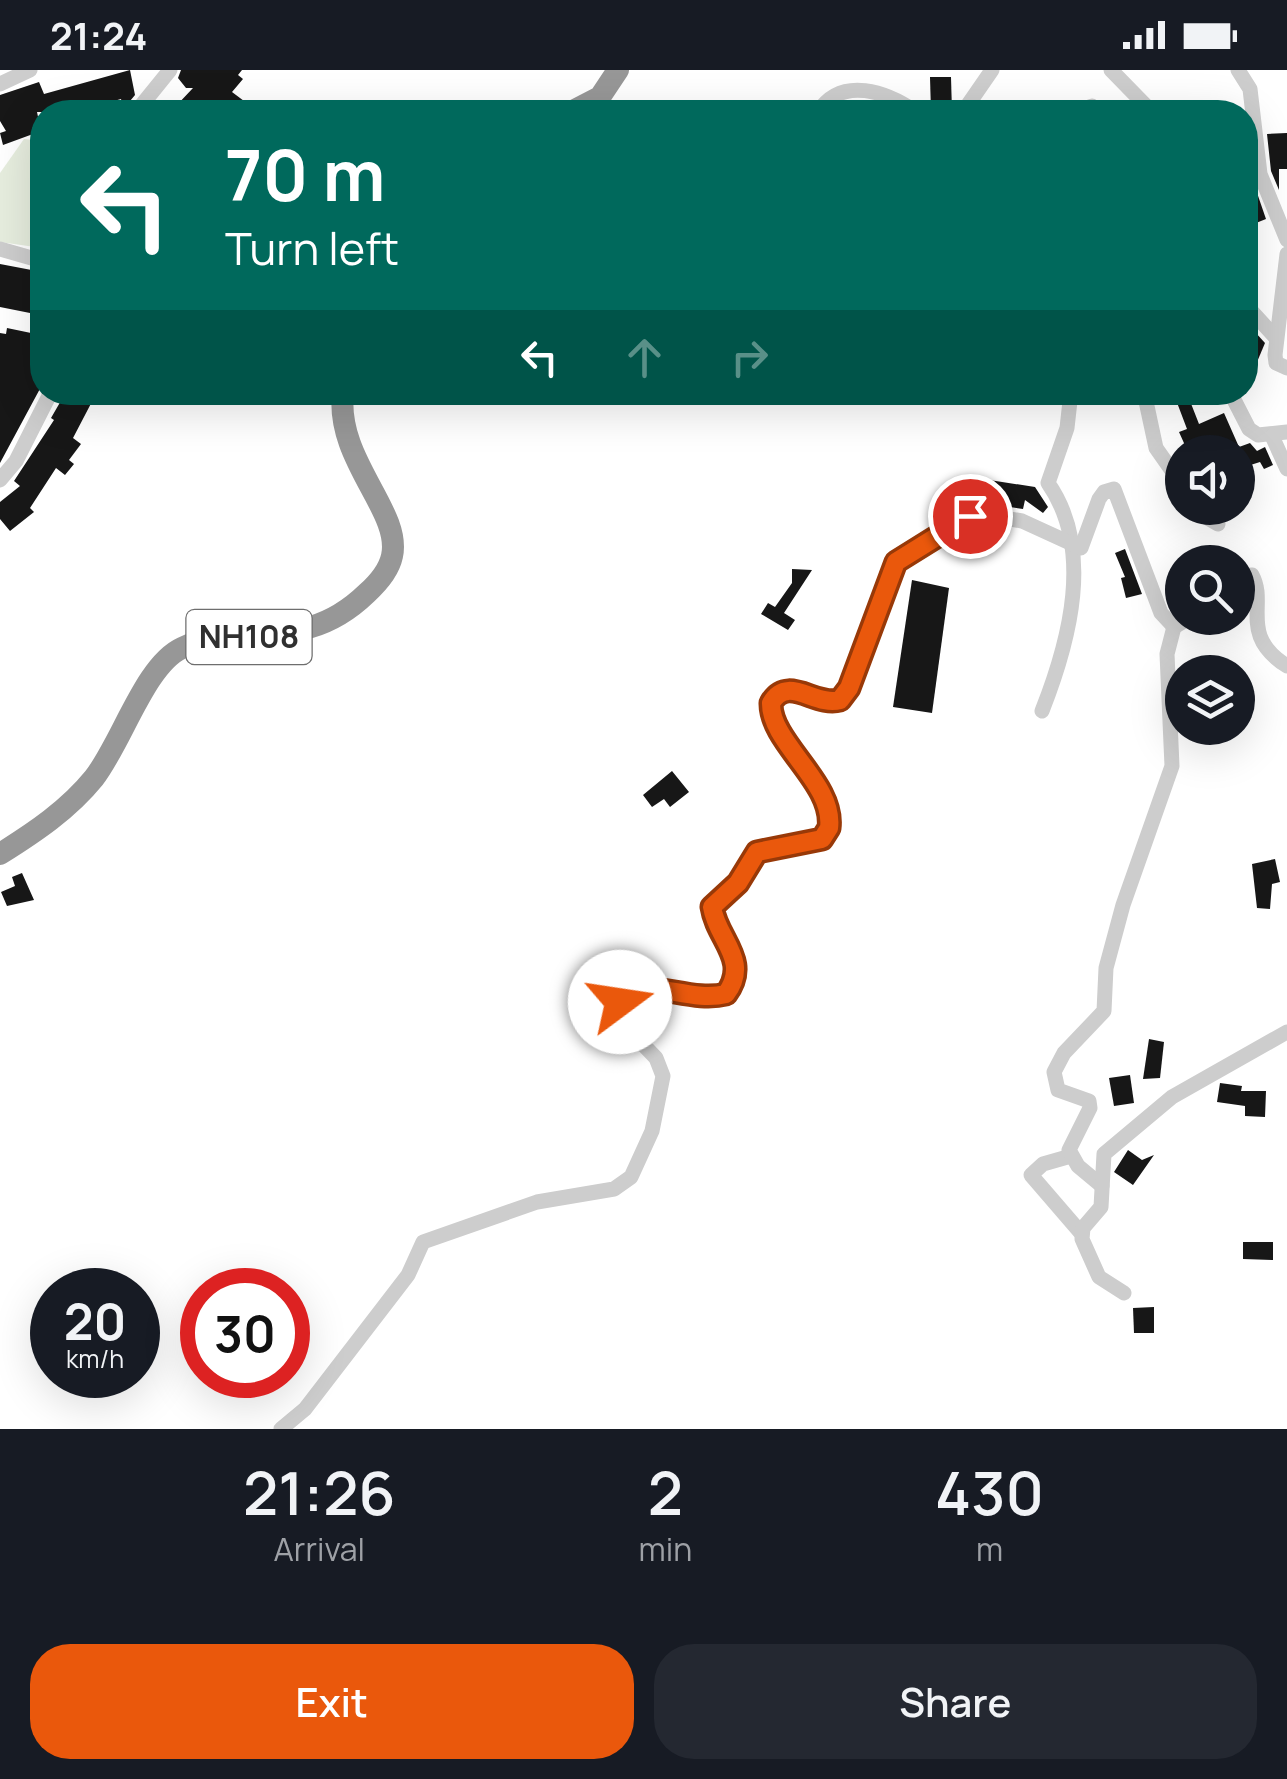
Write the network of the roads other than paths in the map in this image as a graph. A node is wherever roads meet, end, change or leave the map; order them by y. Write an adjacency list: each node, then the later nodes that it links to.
1 (30, 70): 7 (street)
2 (170, 70): 8 (street)
3 (618, 70): 9 (highway)
4 (992, 70): 12 (street)
5 (1111, 70): 13 (street)
6 (1238, 70): 14 (street)
7 (0, 84)
8 (146, 100)
9 (594, 100)
10 (832, 100): 11 (street)
11 (895, 100)
12 (972, 100)
13 (1140, 100)
14 (1251, 100)
15 (1258, 157): 16 (street)
16 (1287, 240)
17 (0, 249): 19 (street)
18 (1287, 254): 21 (street)
19 (30, 258)
20 (1258, 318): 21 (street)
21 (1276, 338): 22 (street)
22 (1287, 368)
23 (44, 405): 31 (street)
24 (343, 405): 38 (highway, NH108)
25 (1070, 405): 32 (street)
26 (1147, 405): 29 (street)
27 (1237, 405): 28 (street)
28 (1280, 434): 30 (street)
29 (1165, 461)
30 (1287, 469)
31 (0, 480)
32 (1073, 547): 33 (street); 37 (street); 44 (street)
33 (1165, 617)
34 (1255, 618): 36 (street)
35 (1172, 635): 40 (street)
36 (1287, 666)
37 (1042, 711)
38 (0, 854)
39 (1287, 1032): 41 (street)
40 (1071, 1156): 41 (street); 42 (street)
41 (1102, 1186): 42 (street)
42 (1082, 1233): 43 (street)
43 (1124, 1294)
44 (282, 1429)

